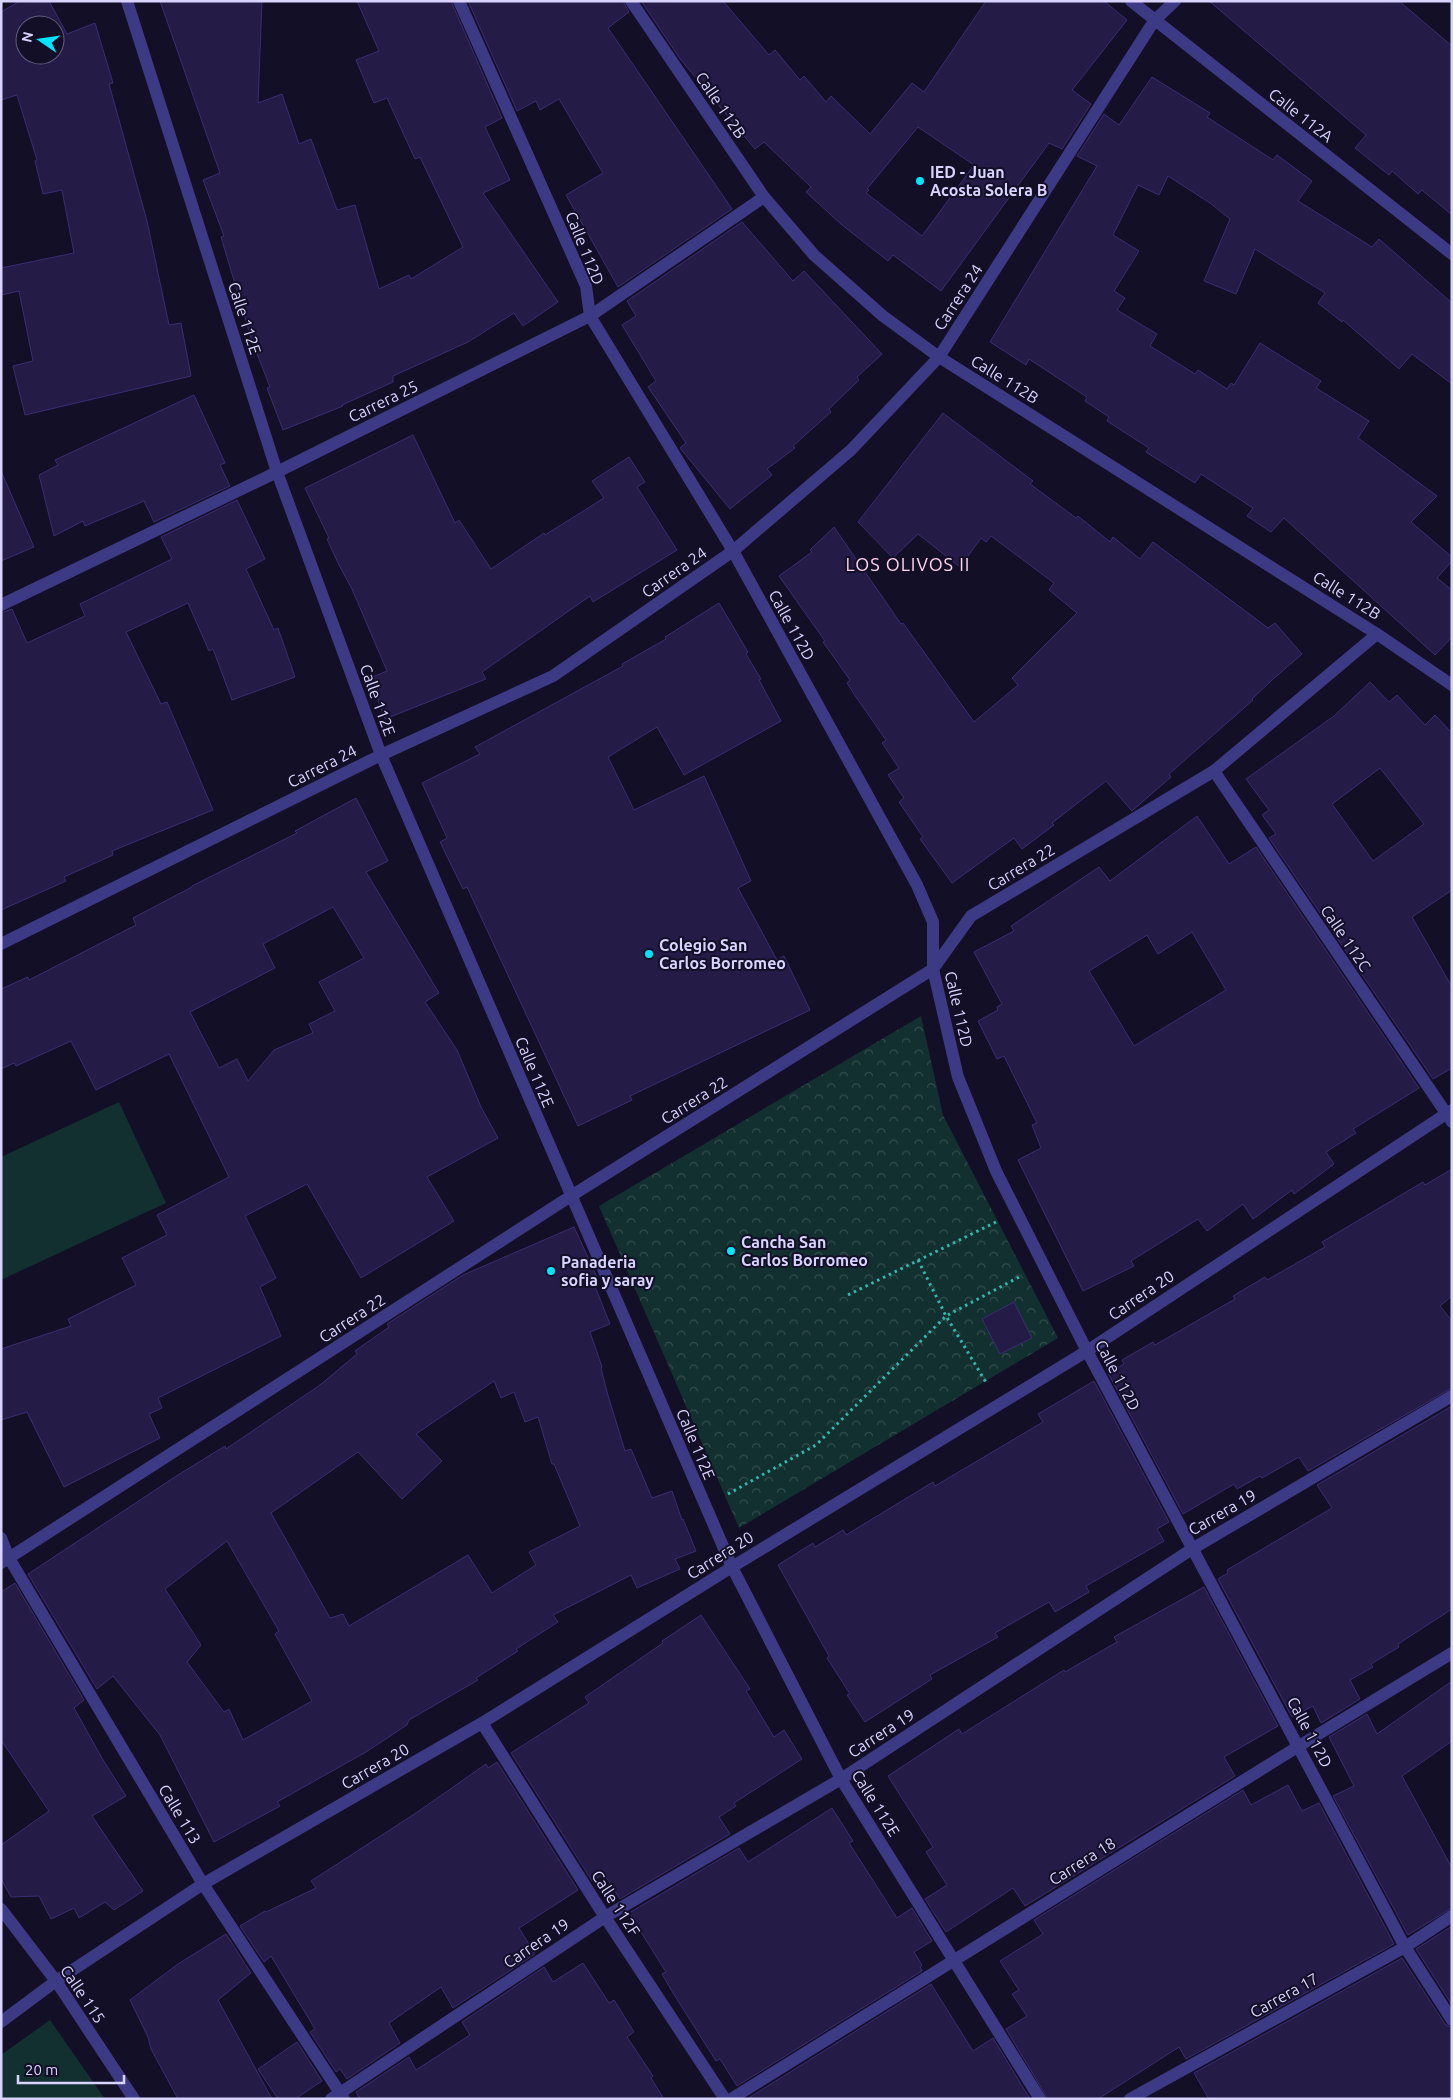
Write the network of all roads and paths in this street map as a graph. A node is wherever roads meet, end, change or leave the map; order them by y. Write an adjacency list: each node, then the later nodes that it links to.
1 (127, 1): 11 (street, Calle 112E)
2 (459, 1): 9 (street, Calle 112D)
3 (631, 1): 7 (street, Calle 112B)
4 (1131, 1): 6 (street, Calle 112A)
5 (1175, 1): 6 (street, Carrera 24)
6 (1154, 21): 8 (street, Calle 112A); 10 (street, Carrera 24)
7 (764, 197): 9 (street, Carrera 25); 10 (street, Calle 112B)
8 (1452, 254)
9 (590, 316): 11 (street, Carrera 25); 12 (street, Calle 112D)
10 (940, 357): 12 (street, Carrera 24); 14 (street, Calle 112B)
11 (277, 472): 13 (street, Carrera 25); 16 (street, Calle 112E)
12 (733, 551): 16 (street, Carrera 24); 19 (street, Calle 112D)
13 (1, 605)
14 (1377, 634): 15 (street, Calle 112B); 17 (street, Carrera 22)
15 (1452, 685)
16 (381, 755): 18 (street, Carrera 24); 21 (street, Calle 112E)
17 (1214, 771): 19 (street, Carrera 22); 20 (street, Calle 112C)
18 (1, 944)
19 (933, 968): 21 (street, Carrera 22); 22 (street, Calle 112D)
20 (1450, 1115): 27 (street, Carrera 20)
21 (571, 1196): 30 (street, Calle 112E); 33 (street, Carrera 22)
22 (1016, 1212): 23 (path); 24 (street, Calle 112D)
23 (918, 1260): 25 (path); 26 (path)
24 (1042, 1263): 26 (path); 27 (street, Calle 112D)
25 (848, 1295)
26 (946, 1316): 29 (path); 30 (path)
27 (1087, 1351): 29 (street, Carrera 20); 32 (street, Calle 112D)
28 (1452, 1396): 32 (street, Carrera 19)
29 (998, 1404): 34 (street, Carrera 20)
30 (706, 1507): 34 (street, Calle 112E)
31 (1, 1538): 33 (street, Calle 113)
32 (1192, 1549): 37 (street, Calle 112D); 38 (street, Carrera 19)
33 (5, 1560): 39 (street, Calle 113)
34 (732, 1567): 36 (street, Carrera 20); 38 (street, Calle 112E)
35 (1452, 1653): 37 (street, Carrera 18)
36 (482, 1722): 39 (street, Carrera 20); 42 (street, Calle 112F)
37 (1299, 1746): 43 (street, Calle 112D); 44 (street, Carrera 18)
38 (841, 1779): 42 (street, Carrera 19); 44 (street, Calle 112E)
39 (203, 1884): 45 (street, Carrera 20); 48 (street, Calle 113)
40 (1, 1909): 45 (street, Calle 115)
41 (1452, 1916): 43 (street, Carrera 17)
42 (605, 1917): 48 (street, Carrera 19); 50 (street, Calle 112F)
43 (1405, 1947): 46 (street, Calle 112D); 53 (street, Carrera 17)
44 (955, 1960): 51 (street, Carrera 18); 52 (street, Calle 112E)
45 (56, 1982): 47 (street, Carrera 20); 49 (street, Calle 115)
46 (1452, 2020)
47 (1, 2022)
48 (338, 2097)
49 (134, 2099)
50 (725, 2099)
51 (731, 2099)
52 (1040, 2099)
53 (1130, 2099)

